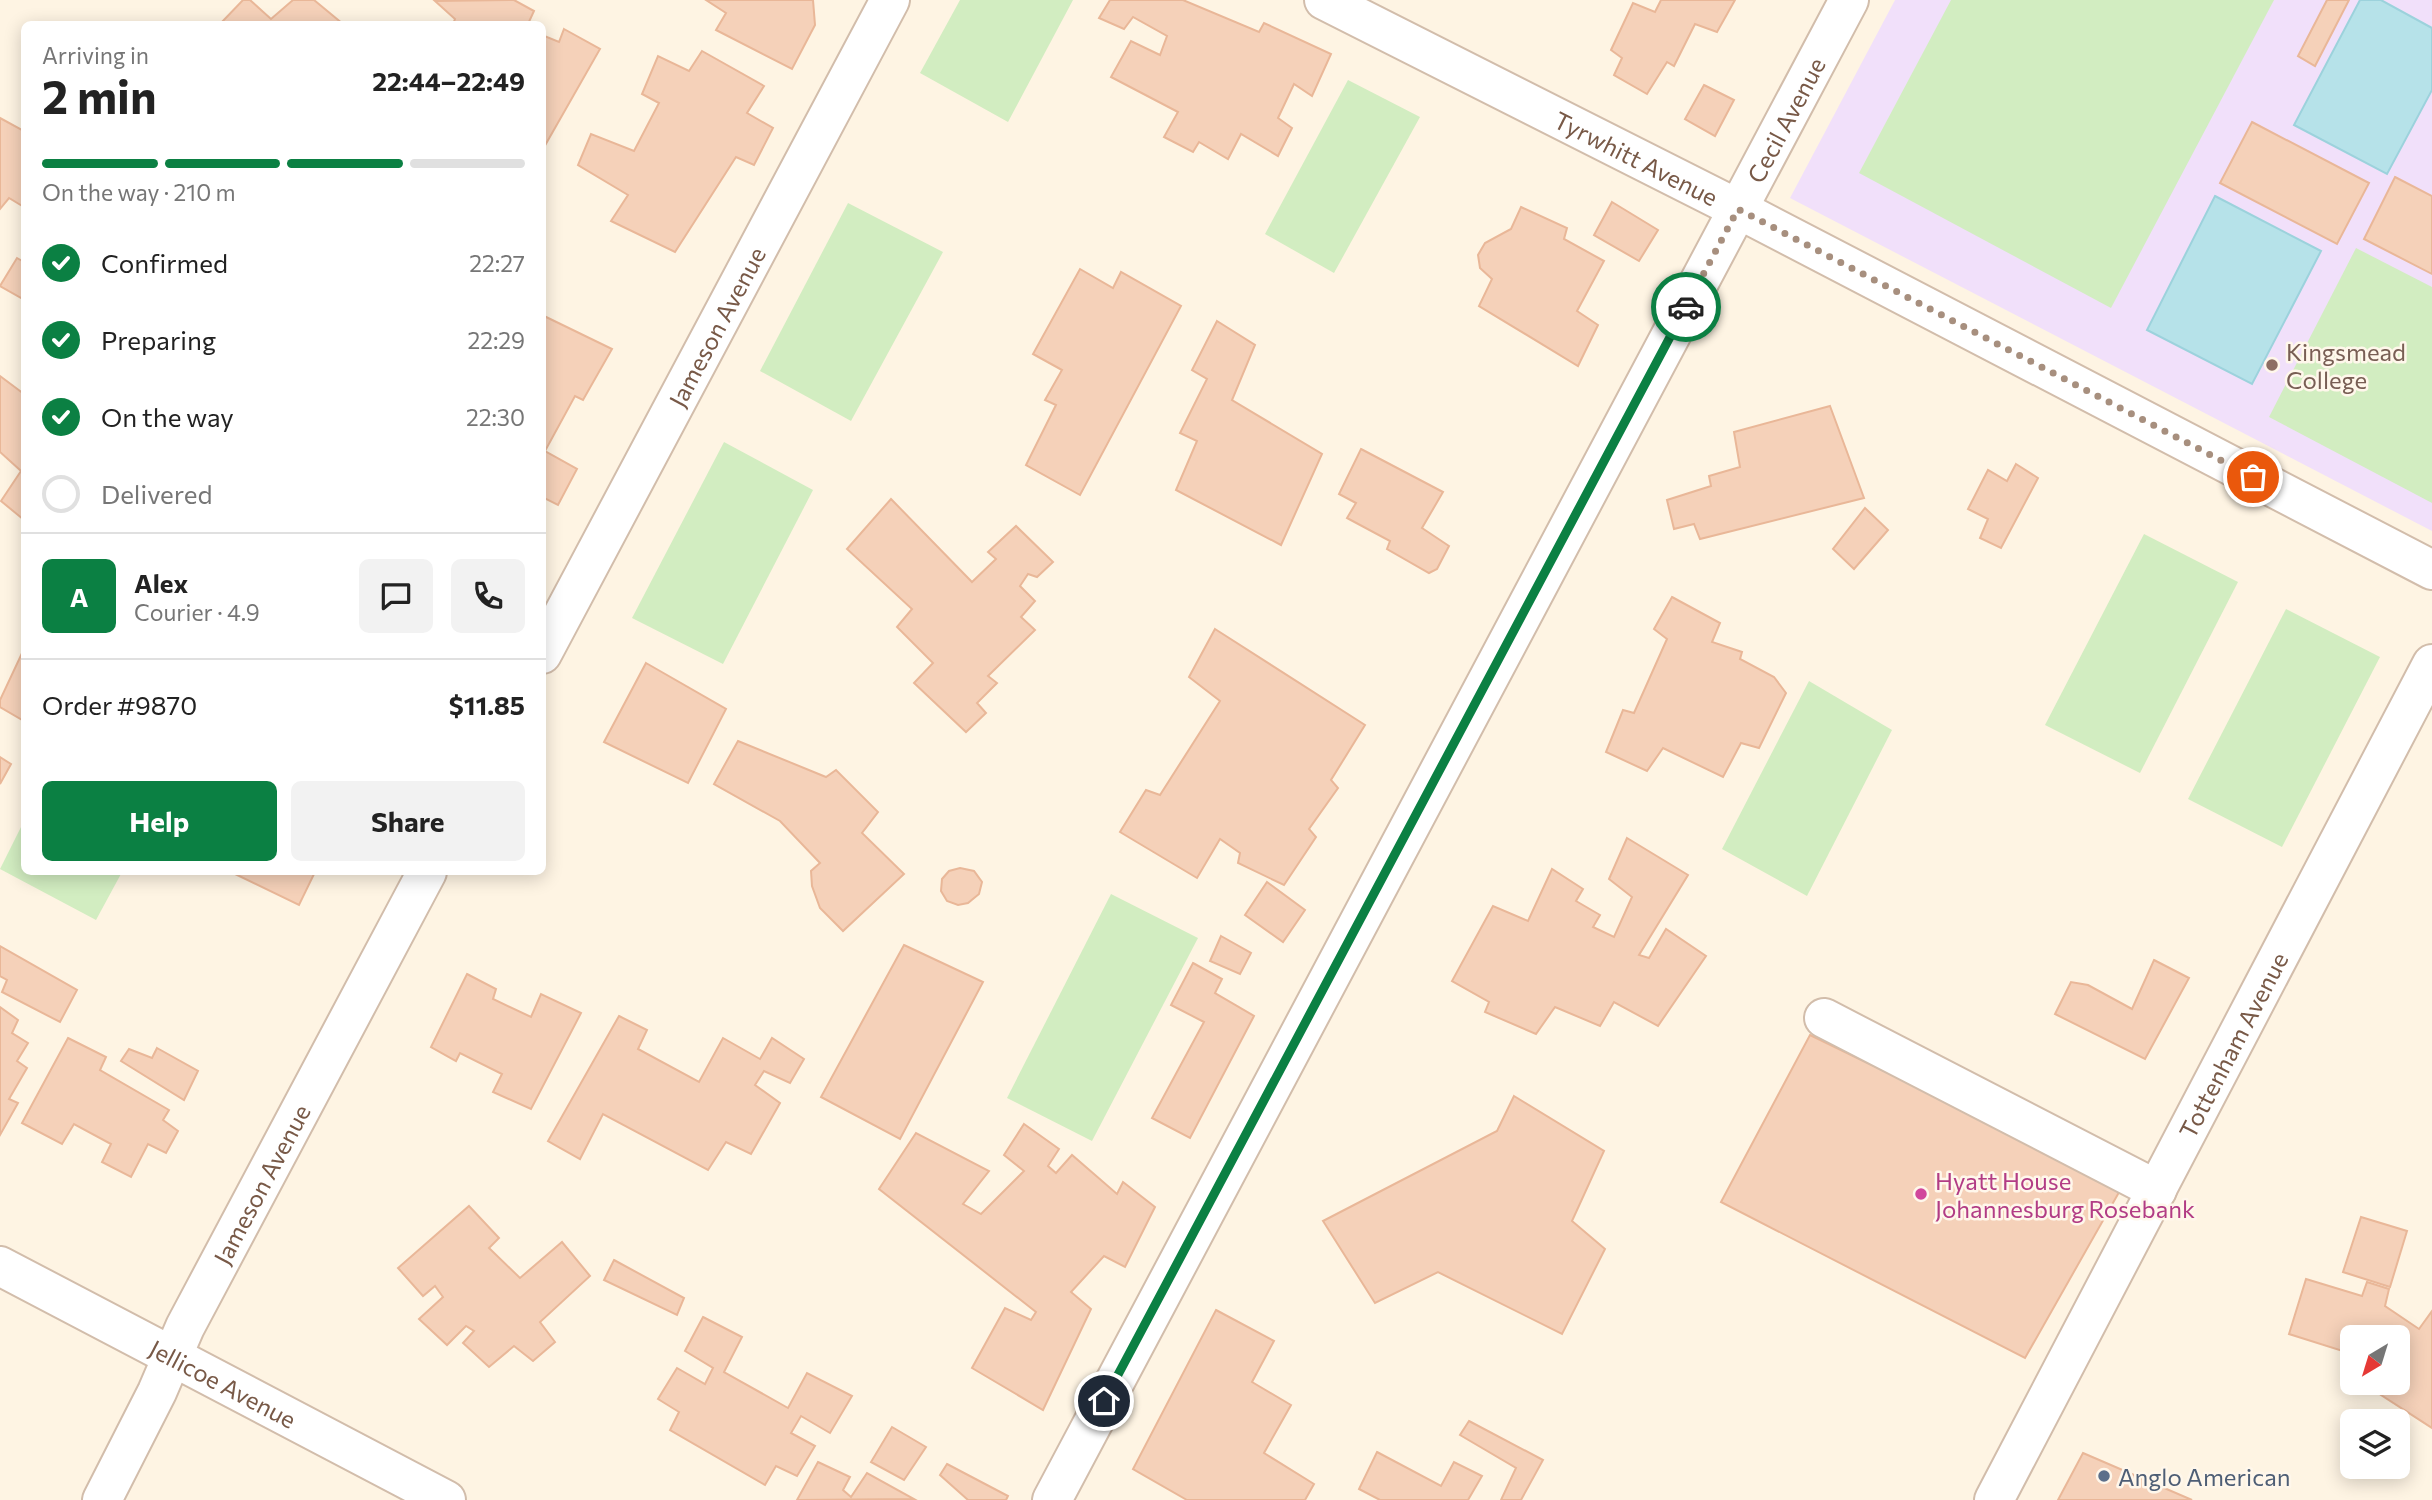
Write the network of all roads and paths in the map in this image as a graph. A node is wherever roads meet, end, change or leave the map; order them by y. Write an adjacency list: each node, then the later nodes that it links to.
1 (890, 0): 6 (street, Jameson Avenue)
2 (1324, 0): 4 (street, Tyrwhitt Avenue)
3 (1849, 0): 4 (street, Cecil Avenue)
4 (1738, 209): 5 (street, Tyrwhitt Avenue); 15 (street, Cecil Avenue)
5 (2432, 570)
6 (546, 646)
7 (2432, 664): 10 (street, Tottenham Avenue)
8 (425, 875): 12 (street, Jameson Avenue)
9 (1824, 1018): 10 (street)
10 (2157, 1190): 16 (street, Tottenham Avenue)
11 (0, 1266): 12 (street, Jellicoe Avenue)
12 (171, 1356): 13 (street, Jameson Avenue); 14 (street, Jellicoe Avenue)
13 (102, 1500)
14 (446, 1500)
15 (1052, 1500)
16 (1994, 1500)

